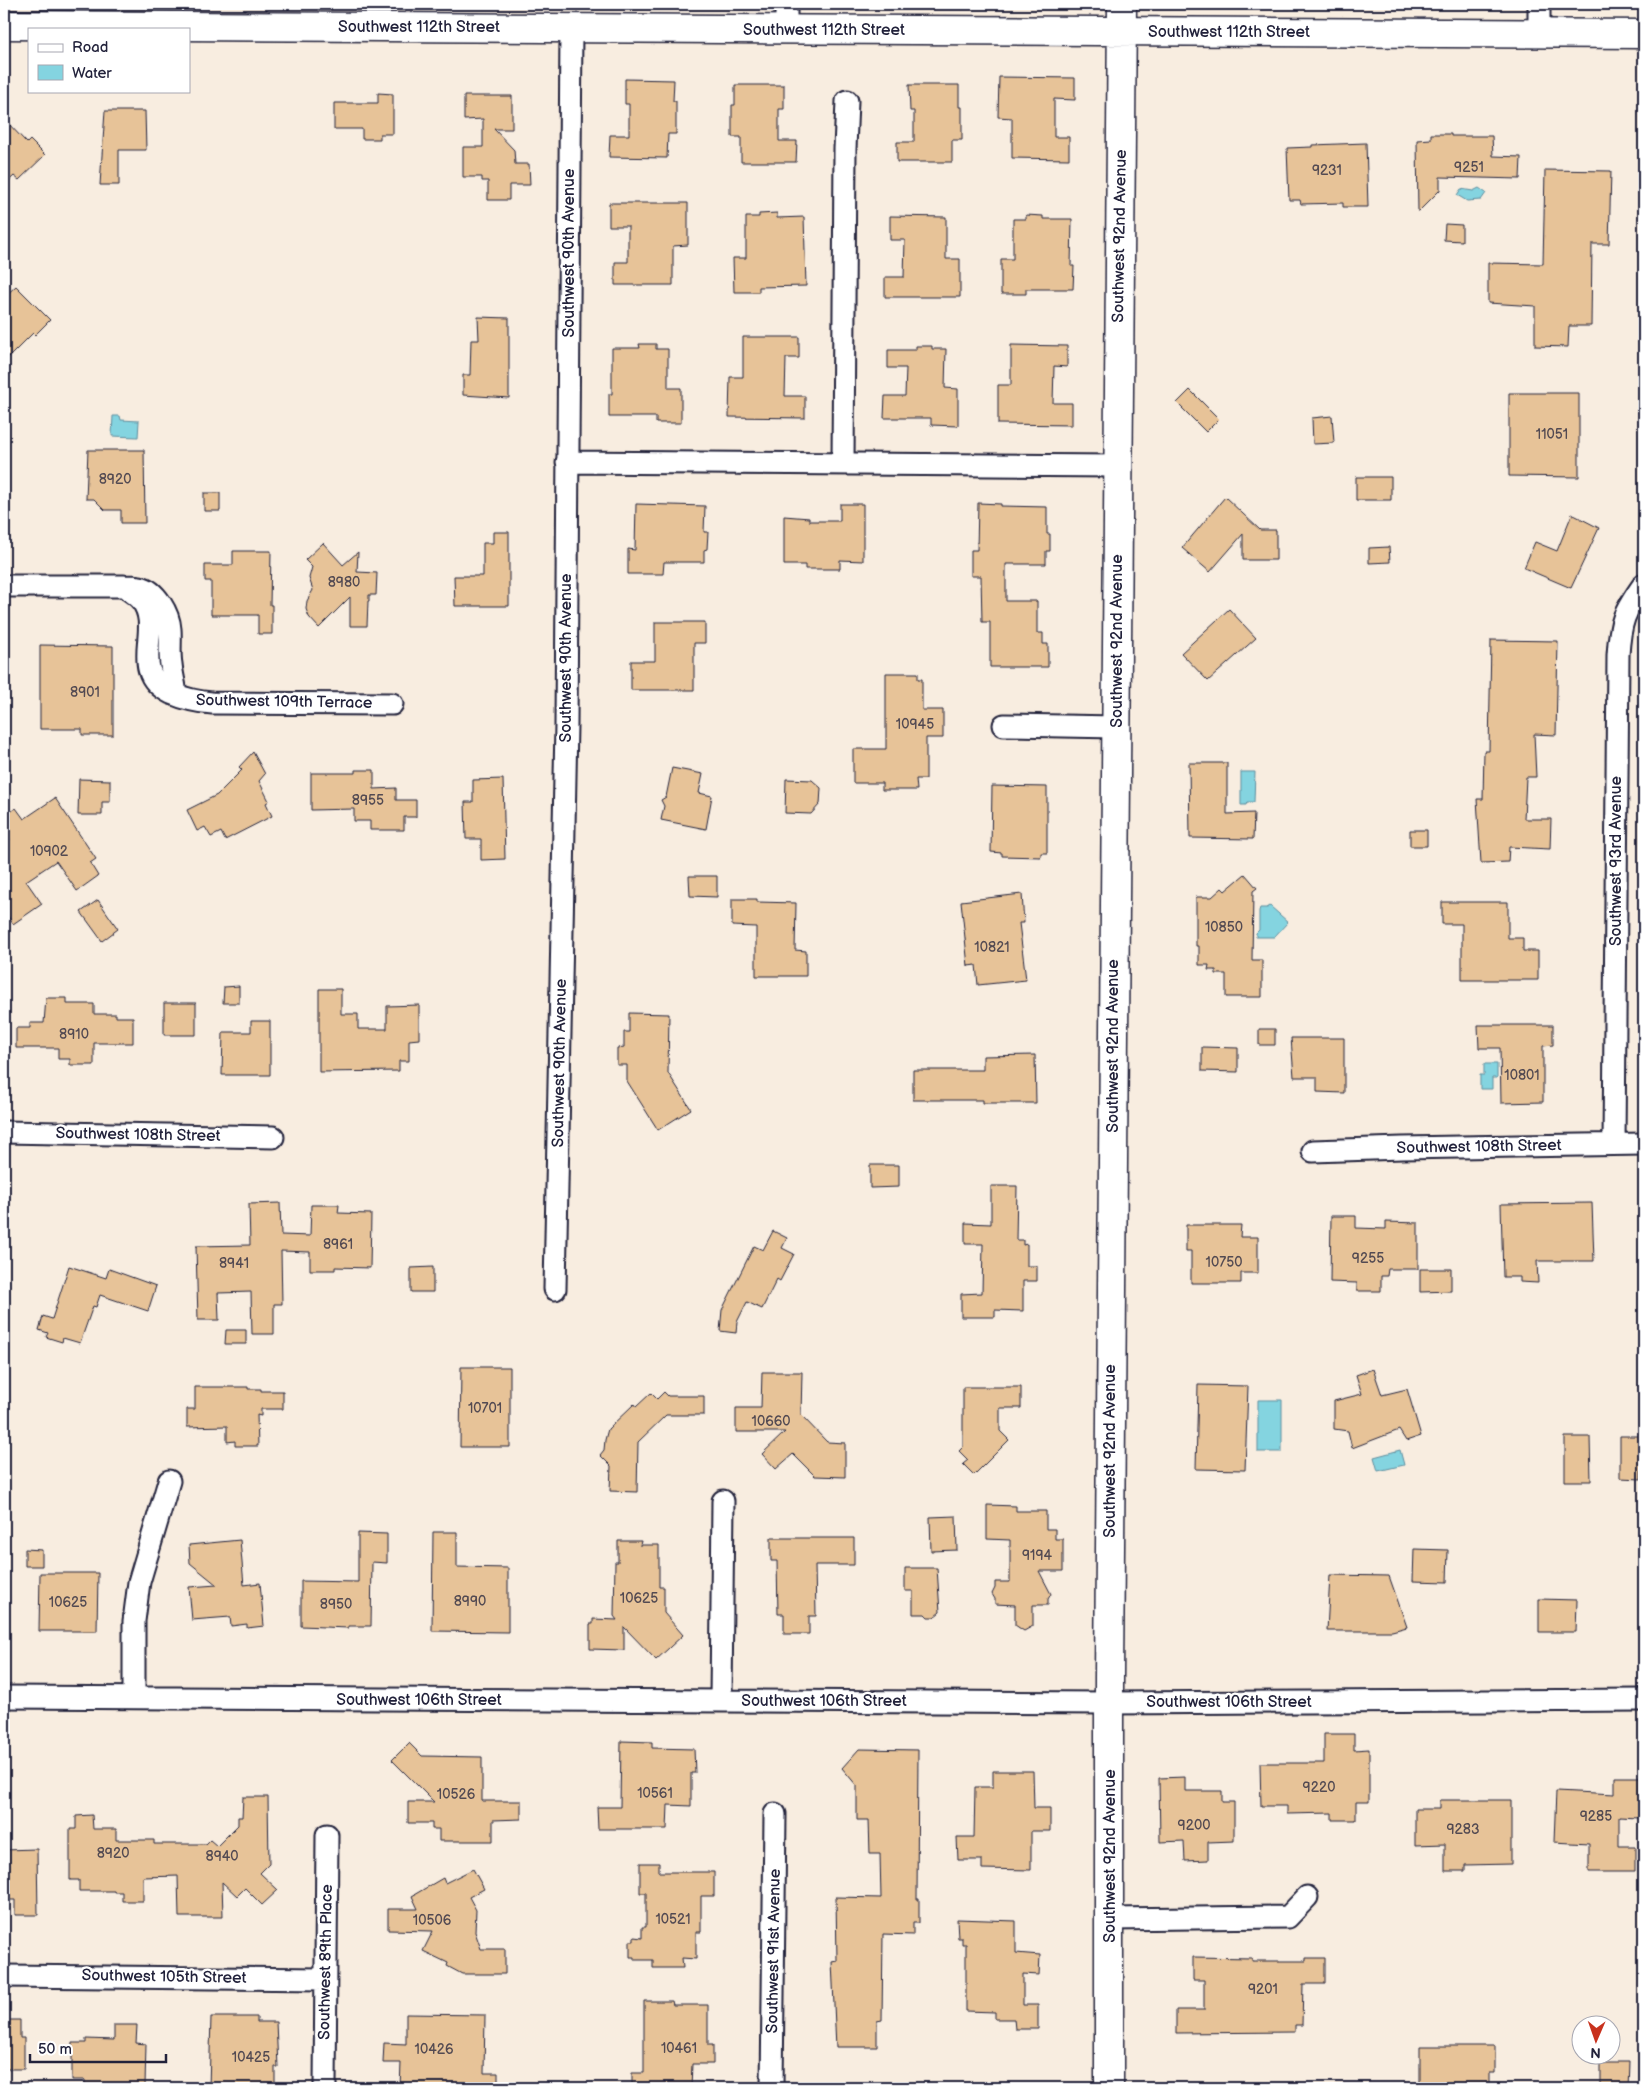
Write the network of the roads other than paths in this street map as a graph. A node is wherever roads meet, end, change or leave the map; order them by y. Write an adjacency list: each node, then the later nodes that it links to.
1 (1122, 4): 6 (street, Southwest 92nd Avenue)
2 (1539, 4): 7 (street)
3 (786, 16): 5 (street, Southwest 112th Street); 6 (street, Southwest 112th Street)
4 (4, 25): 5 (street, Southwest 112th Street)
5 (571, 28): 10 (street, Southwest 90th Avenue)
6 (1122, 32): 7 (street, Southwest 112th Street); 12 (street, Southwest 92nd Avenue)
7 (1539, 33): 8 (street, Southwest 112th Street)
8 (1644, 34)
9 (848, 101): 11 (street)
10 (567, 462): 11 (street); 23 (street, Southwest 90th Avenue)
11 (843, 464): 12 (street)
12 (1118, 466): 17 (street, Southwest 92nd Avenue)
13 (1644, 584): 20 (street, Southwest 93rd Avenue)
14 (4, 586): 15 (street, Southwest 109th Terrace)
15 (392, 704)
16 (1004, 725): 17 (street)
17 (1116, 727): 30 (street, Southwest 92nd Avenue)
18 (4, 1132): 19 (street, Southwest 108th Street)
19 (273, 1137)
20 (1614, 1144): 21 (street, Southwest 108th Street); 22 (street, Southwest 108th Street)
21 (1644, 1144)
22 (1313, 1151)
23 (555, 1289)
24 (169, 1481): 27 (street)
25 (723, 1501): 28 (street)
26 (4, 1697): 27 (street, Southwest 106th Street)
27 (134, 1697): 28 (street, Southwest 106th Street)
28 (721, 1700): 30 (street, Southwest 106th Street)
29 (1644, 1700): 30 (street, Southwest 106th Street)
30 (1109, 1703): 34 (street, Southwest 92nd Avenue)
31 (775, 1814): 38 (street, Southwest 91st Avenue)
32 (328, 1835): 36 (street, Southwest 89th Place)
33 (1307, 1897): 34 (street)
34 (1110, 1919): 39 (street, Southwest 92nd Avenue)
35 (4, 1976): 36 (street, Southwest 105th Street)
36 (325, 1979): 37 (street, Southwest 89th Place)
37 (325, 2088)
38 (772, 2088)
39 (1109, 2088)

